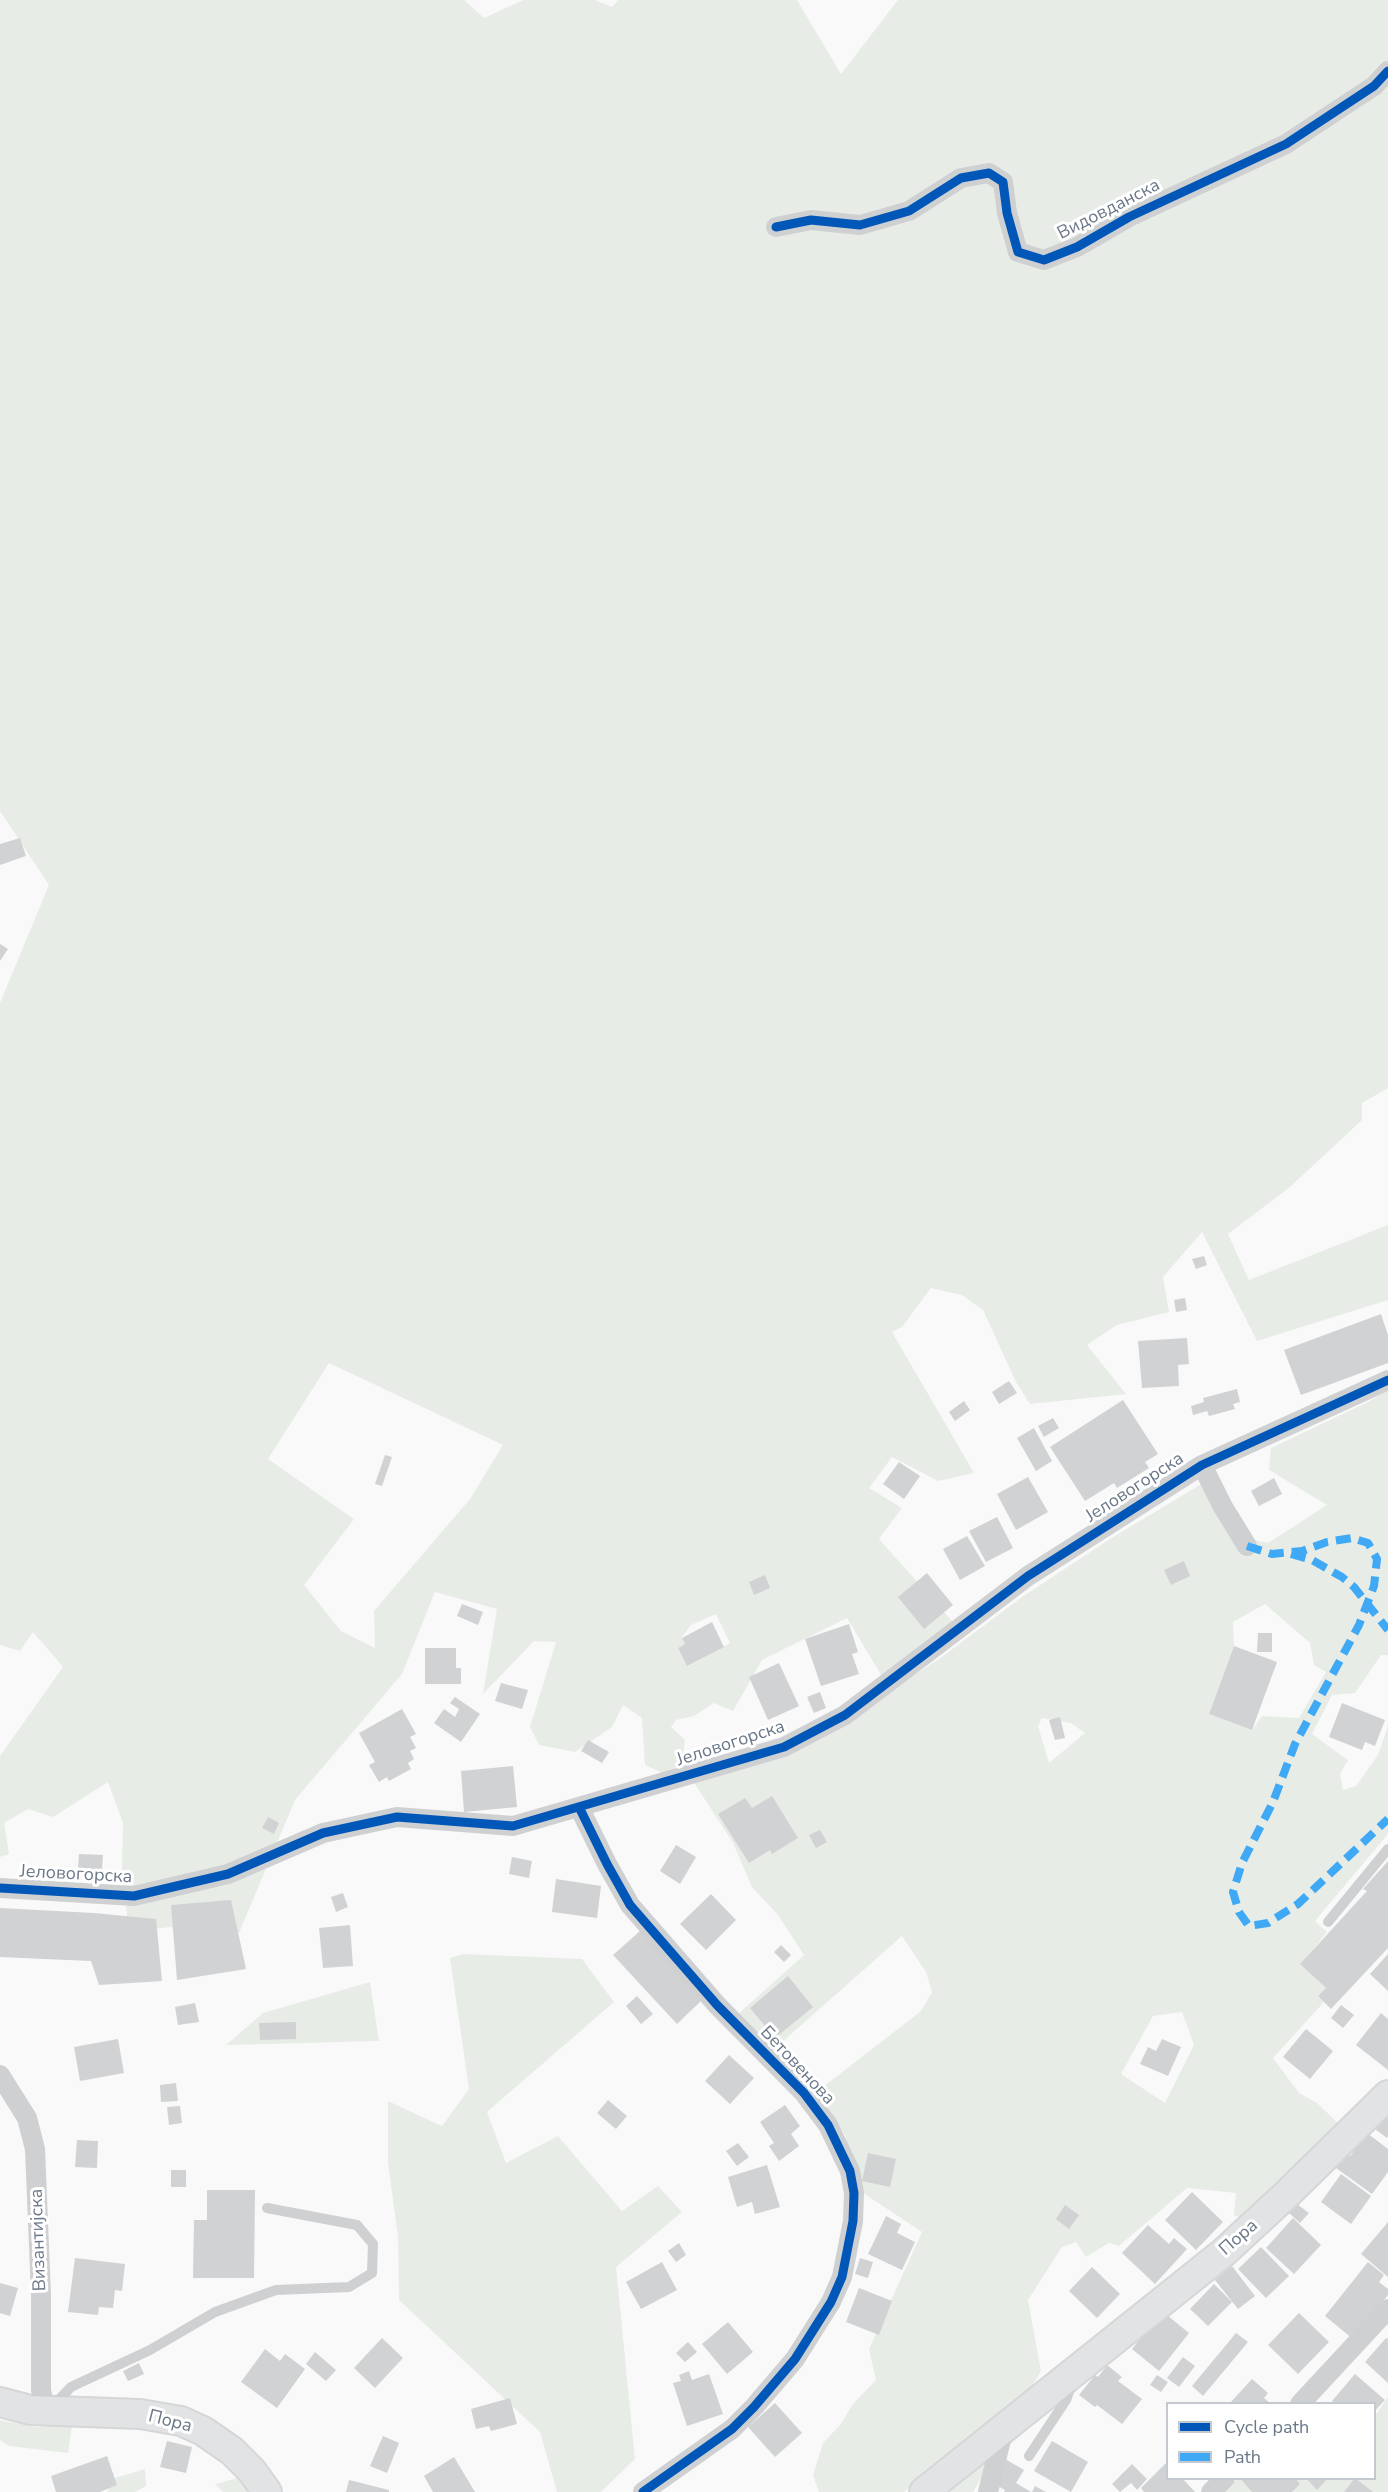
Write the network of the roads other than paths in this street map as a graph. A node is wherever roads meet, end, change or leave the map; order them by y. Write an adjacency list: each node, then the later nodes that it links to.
1 (1388, 71): 2 (street, Видовданска)
2 (776, 227)
3 (1388, 1380): 4 (street, Јеловогорска)
4 (1202, 1465): 5 (street, Јеловогорска); 6 (street, Јеловогорска)
5 (1247, 1546)
6 (579, 1807): 8 (street, Јеловогорска); 22 (street, Бетовенова)
7 (1388, 1849): 9 (lane)
8 (0, 1888)
9 (1328, 1922)
10 (0, 2075): 17 (street, Византијска)
11 (1388, 2095): 14 (street, Пора)
12 (267, 2208): 17 (lane)
13 (1388, 2309): 16 (street)
14 (1079, 2367): 18 (street, Пора); 19 (lane)
15 (0, 2402): 17 (street, Пора)
16 (1301, 2402)
17 (48, 2411): 21 (street, Пора)
18 (1004, 2428): 23 (street, Пора); 24 (street)
19 (1029, 2456)
20 (1223, 2480): 25 (street)
21 (267, 2492)
22 (643, 2492)
23 (924, 2492)
24 (988, 2492)
25 (1211, 2492)

